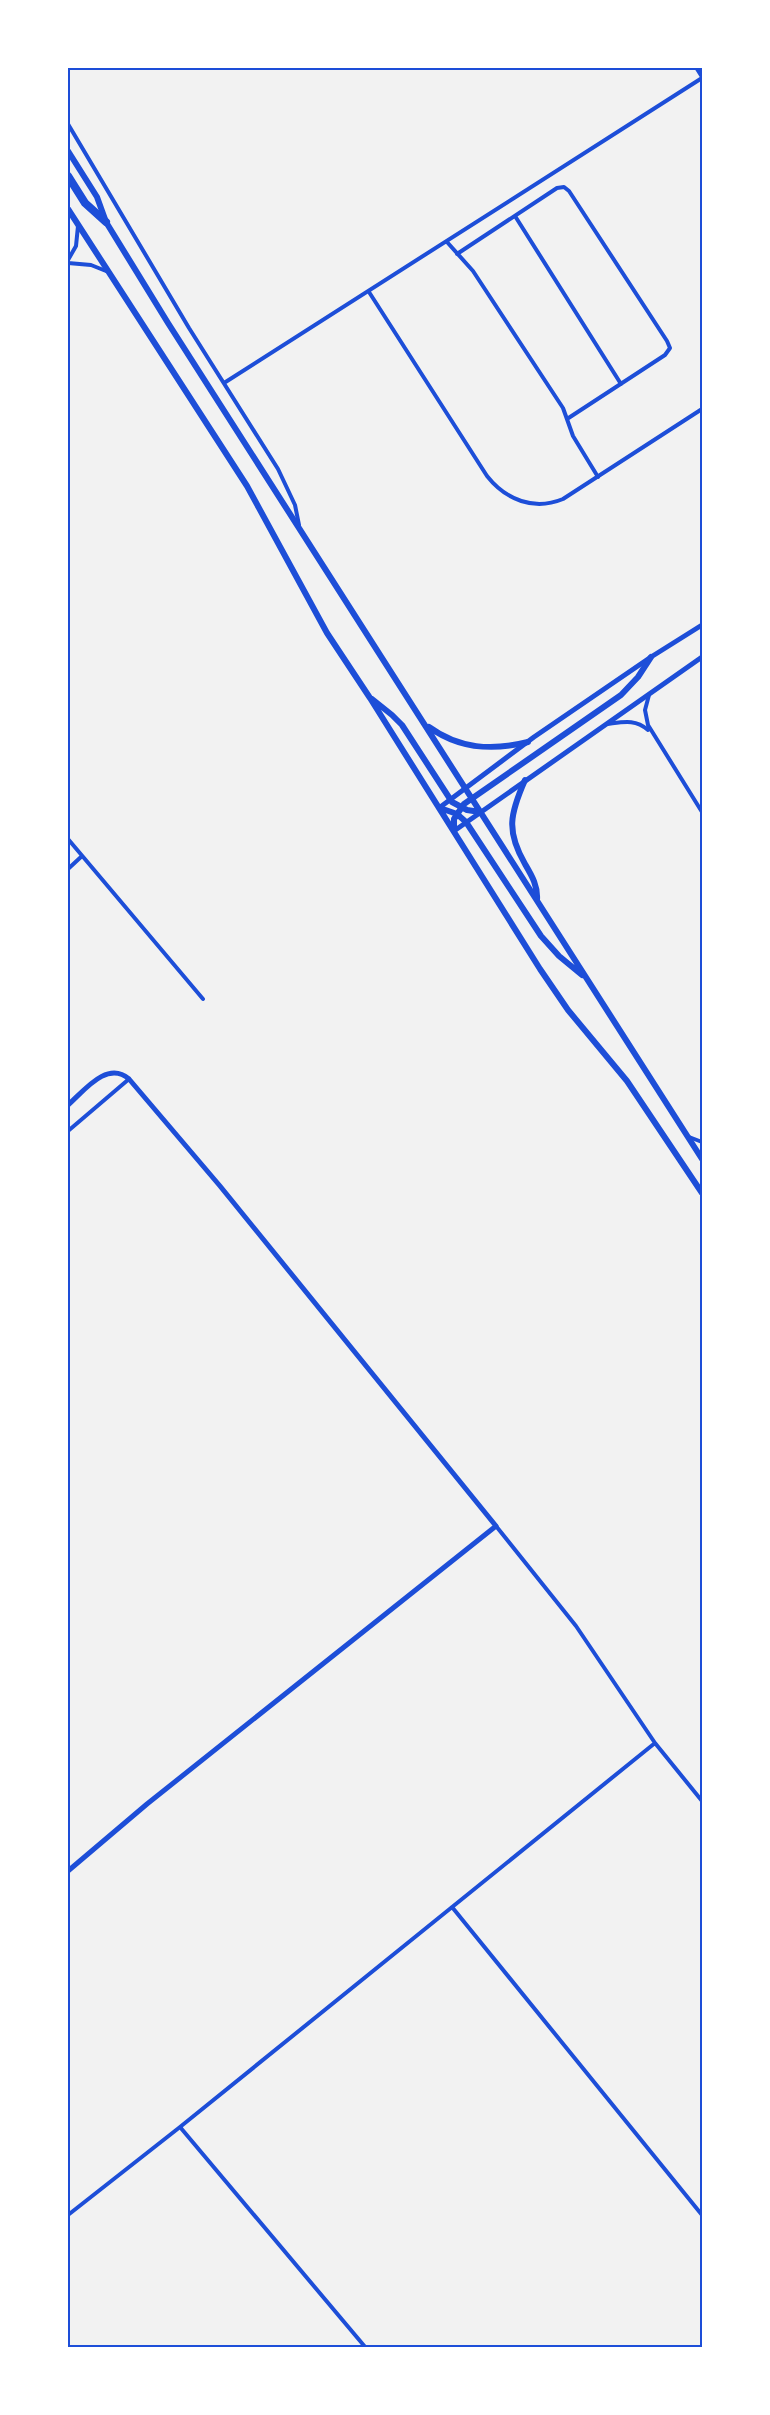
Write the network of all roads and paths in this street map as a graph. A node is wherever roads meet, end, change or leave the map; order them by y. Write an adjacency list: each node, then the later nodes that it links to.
1 (697, 68): 2 (main road)
2 (702, 77): 10 (street)
3 (68, 124): 15 (street)
4 (68, 151): 8 (main road)
5 (68, 176): 8 (highway)
6 (68, 209): 9 (main road)
7 (515, 216): 11 (street); 16 (street); 16 (street)
8 (106, 222): 20 (main road)
9 (78, 226): 12 (street); 13 (main road)
10 (447, 242): 11 (street); 14 (street)
11 (457, 254): 18 (street)
12 (68, 262): 13 (street)
13 (106, 271): 25 (main road)
14 (369, 292): 15 (street); 19 (street)
15 (224, 383): 20 (street)
16 (621, 384): 18 (street)
17 (702, 409): 19 (street)
18 (567, 419): 19 (street)
19 (598, 477)
20 (299, 526): 26 (main road)
21 (702, 625): 22 (main road)
22 (651, 657): 29 (main road); 33 (main road)
23 (702, 657): 24 (main road)
24 (649, 695): 27 (main road); 28 (street)
25 (370, 698): 32 (main road); 35 (main road)
26 (424, 723): 29 (main road); 31 (main road)
27 (606, 725): 28 (street); 30 (main road)
28 (651, 732): 37 (street)
29 (528, 742): 31 (main road)
30 (525, 780): 36 (main road); 45 (main road)
31 (464, 788): 32 (main road); 33 (main road); 34 (main road)
32 (450, 799): 34 (main road); 35 (main road)
33 (471, 799): 34 (main road); 36 (main road)
34 (460, 806): 36 (main road); 38 (main road)
35 (439, 808): 38 (main road); 39 (main road)
36 (480, 812): 40 (main road); 45 (main road)
37 (702, 812)
38 (455, 813): 39 (main road); 40 (main road); 41 (main road)
39 (447, 819): 41 (main road)
40 (466, 822): 41 (main road); 46 (main road)
41 (454, 831): 54 (main road)
42 (68, 839): 43 (street)
43 (82, 856): 44 (street); 47 (street)
44 (68, 869)
45 (537, 900): 46 (main road)
46 (586, 979): 51 (main road)
47 (203, 999)
48 (129, 1079): 49 (main road); 50 (street); 55 (main road)
49 (68, 1105)
50 (68, 1131)
51 (688, 1136): 52 (street); 53 (main road)
52 (702, 1142)
53 (702, 1159)
54 (702, 1193)
55 (496, 1526): 56 (street); 58 (main road)
56 (655, 1743): 57 (street); 59 (street)
57 (702, 1801)
58 (68, 1871)
59 (452, 1907): 60 (street); 62 (street)
60 (180, 2127): 61 (street); 63 (street)
61 (68, 2215)
62 (702, 2215)
63 (366, 2348)

